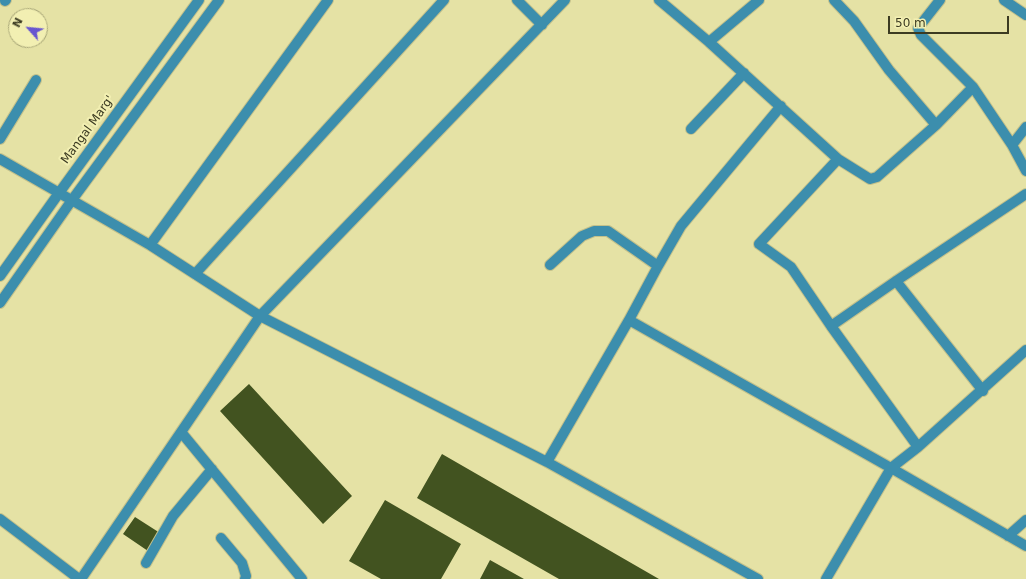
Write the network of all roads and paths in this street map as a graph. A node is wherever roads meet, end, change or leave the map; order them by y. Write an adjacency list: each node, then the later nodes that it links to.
1 (199, 0): 27 (street, Mangal Marg')
2 (219, 0): 29 (street)
3 (328, 0): 30 (street)
4 (444, 0): 33 (street)
5 (517, 0): 13 (street)
6 (565, 0): 13 (street)
7 (659, 0): 14 (street)
8 (759, 0): 14 (street)
9 (834, 0): 19 (street)
10 (940, 0): 17 (street)
11 (1004, 0): 12 (street)
12 (1026, 15)
13 (542, 25): 37 (street)
14 (709, 42): 15 (street)
15 (744, 73): 18 (street); 21 (street)
16 (36, 80): 22 (street)
17 (973, 87): 19 (street); 23 (street)
18 (781, 106): 25 (street); 32 (street)
19 (936, 125): 25 (street)
20 (1026, 127): 23 (street)
21 (691, 129)
22 (0, 139)
23 (1012, 145): 26 (street)
24 (0, 159): 27 (street)
25 (838, 159): 39 (street)
26 (1026, 171)
27 (59, 193): 29 (street); 34 (street, Mangal Marg')
28 (1026, 194): 35 (street)
29 (72, 200): 30 (street); 36 (street)
30 (150, 245): 33 (street)
31 (550, 265): 32 (street)
32 (658, 266): 38 (street)
33 (195, 274): 37 (street)
34 (0, 276)
35 (896, 281): 39 (street); 41 (street)
36 (0, 303)
37 (260, 316): 42 (street); 44 (street)
38 (629, 320): 44 (street); 45 (street)
39 (831, 326): 43 (street)
40 (1026, 350): 41 (street)
41 (983, 390): 43 (street)
42 (181, 432): 46 (street); 53 (street)
43 (918, 447): 45 (street)
44 (548, 462): 56 (street)
45 (891, 468): 49 (street); 57 (street)
46 (212, 469): 52 (street); 55 (street)
47 (0, 519): 53 (street)
48 (1026, 520): 49 (street)
49 (1008, 536): 51 (street)
50 (221, 538): 54 (street)
51 (1026, 546)
52 (146, 563)
53 (80, 579)
54 (244, 579)
55 (302, 579)
56 (758, 579)
57 (826, 579)

